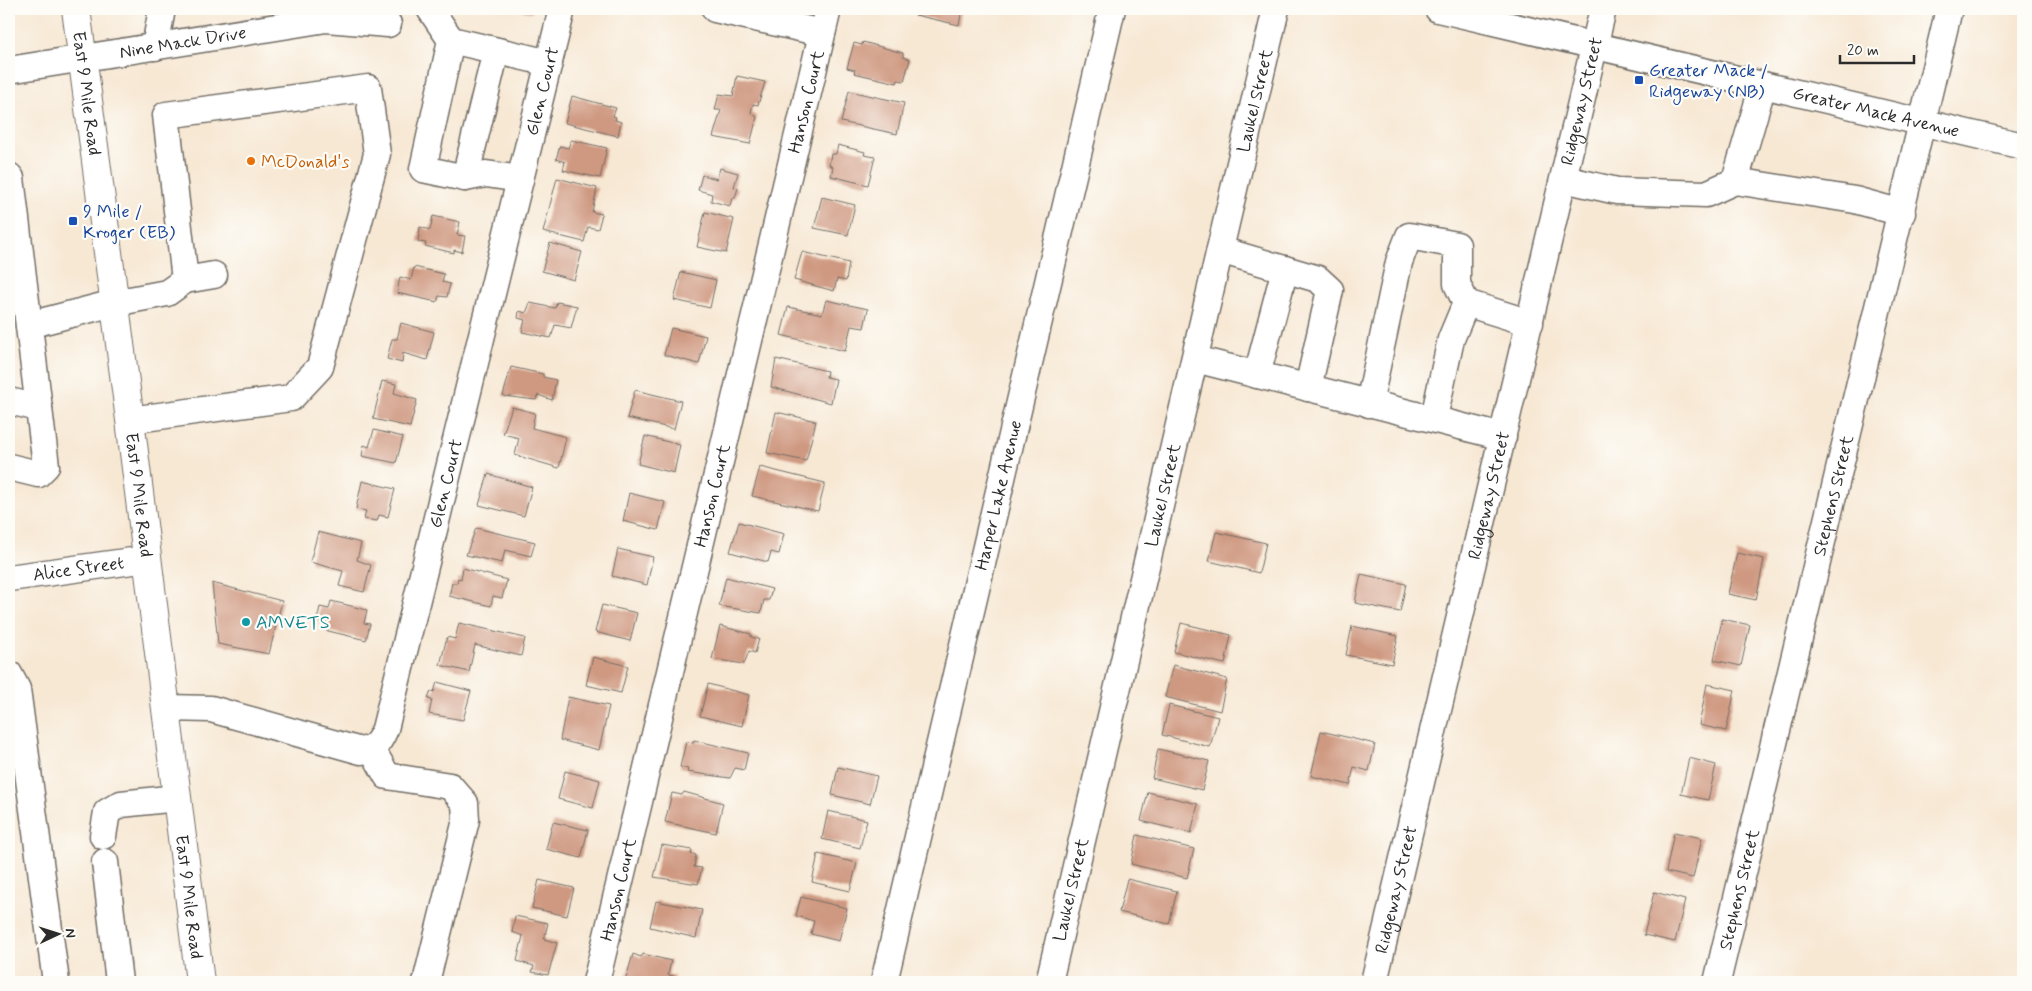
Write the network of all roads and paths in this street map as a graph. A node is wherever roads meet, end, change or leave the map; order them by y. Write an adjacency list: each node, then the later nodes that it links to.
1 (76, 9): 18 (main road, East 9 Mile Road)
2 (162, 9): 16 (street)
3 (430, 9): 14 (street)
4 (562, 9): 19 (street, Glen Court)
5 (715, 9): 12 (street)
6 (1112, 9): 62 (street, Harper Lake Avenue)
7 (1276, 9): 31 (street, Laukel Street)
8 (1438, 9): 15 (street, Greater Mack Avenue)
9 (1603, 9): 15 (street, Ridgeway Street)
10 (1949, 9): 22 (street, Stephens Street)
11 (327, 14): 13 (street, Nine Mack Drive); 16 (street, Nine Mack Drive)
12 (825, 21): 61 (street, Hanson Court)
13 (388, 24)
14 (451, 40): 17 (street); 25 (street)
15 (1595, 45): 21 (street, Greater Mack Avenue); 27 (street, Ridgeway Street)
16 (155, 47): 18 (street, Nine Mack Drive)
17 (496, 51): 19 (street); 25 (street)
18 (82, 59): 20 (street, Nine Mack Drive); 35 (main road, East 9 Mile Road)
19 (549, 62): 26 (street, Glen Court)
20 (9, 70)
21 (1763, 85): 22 (street, Greater Mack Avenue); 28 (street)
22 (1923, 122): 23 (street, Greater Mack Avenue); 29 (street, Stephens Street)
23 (2023, 146)
24 (9, 176): 30 (street)
25 (465, 178): 26 (street)
26 (520, 179): 53 (street, Glen Court)
27 (1564, 179): 28 (street); 37 (street, Ridgeway Street)
28 (1735, 181): 29 (street)
29 (1902, 213): 65 (street, Stephens Street)
30 (14, 249): 38 (street)
31 (1220, 250): 32 (street); 39 (street, Laukel Street)
32 (1285, 269): 40 (street); 41 (street)
33 (214, 275): 34 (street)
34 (185, 280): 35 (street); 46 (street)
35 (114, 303): 38 (street); 46 (main road, East 9 Mile Road)
36 (1466, 303): 37 (street); 43 (street); 45 (street)
37 (1530, 323): 47 (street, Ridgeway Street)
38 (22, 327): 44 (street)
39 (1195, 359): 40 (street); 63 (street, Laukel Street)
40 (1258, 375): 41 (street)
41 (1308, 388): 43 (street)
42 (9, 401): 44 (street)
43 (1370, 404): 45 (street)
44 (39, 408): 48 (street)
45 (1434, 418): 47 (street)
46 (130, 420): 49 (main road, East 9 Mile Road)
47 (1503, 437): 64 (street, Ridgeway Street)
48 (10, 470)
49 (147, 559): 50 (street, Alice Street); 52 (main road, East 9 Mile Road)
50 (9, 578)
51 (9, 674): 57 (street)
52 (166, 708): 53 (street); 54 (main road, East 9 Mile Road)
53 (372, 749): 60 (street)
54 (177, 798): 55 (street); 59 (main road, East 9 Mile Road)
55 (102, 836)
56 (105, 862): 58 (street)
57 (56, 982)
58 (119, 982)
59 (200, 982)
60 (426, 982)
61 (596, 982)
62 (884, 982)
63 (1050, 982)
64 (1374, 982)
65 (1717, 982)

